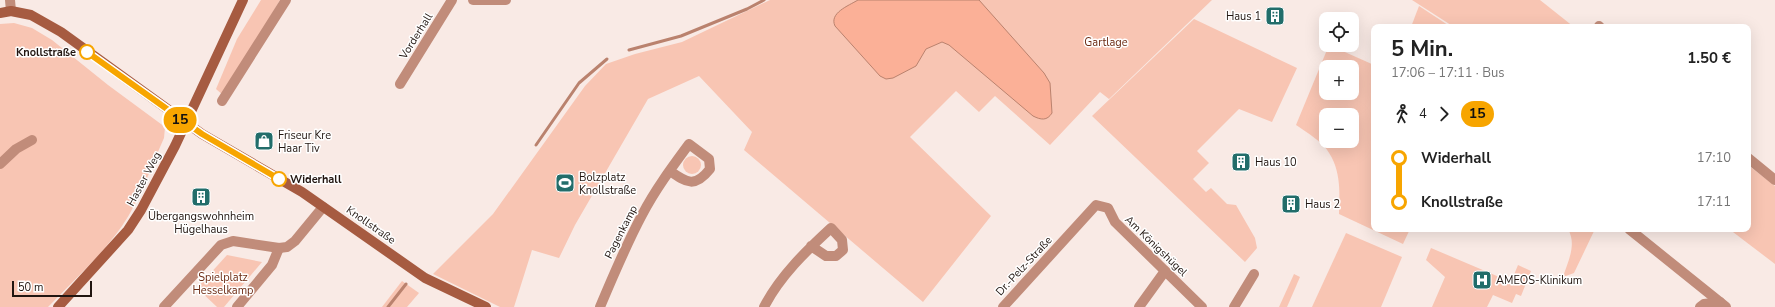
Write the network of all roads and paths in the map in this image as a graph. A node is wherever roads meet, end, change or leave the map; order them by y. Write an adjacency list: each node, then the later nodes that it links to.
1 (10, 0): 7 (street)
2 (243, 0): 11 (street, Haster Weg)
3 (286, 0): 10 (street)
4 (452, 0): 9 (street, Vorderhall)
5 (473, 0): 6 (street)
6 (506, 0)
7 (11, 11): 8 (street); 11 (street, Knollstraße)
8 (0, 13)
9 (400, 84)
10 (222, 101)
11 (185, 123): 17 (street, Knollstraße); 25 (street, Haster Weg)
12 (32, 140): 14 (street)
13 (1751, 160): 16 (street)
14 (0, 164)
15 (670, 171): 29 (street, Pagenkamp)
16 (1775, 180)
17 (323, 207): 21 (street); 28 (street, Knollstraße)
18 (1633, 232): 24 (street)
19 (1063, 242): 22 (street, Am Königshügel); 31 (street, Dr.-Pelz-Straße)
20 (811, 246): 30 (street)
21 (278, 248): 26 (street); 27 (street)
22 (1166, 271): 32 (street); 33 (street, Am Königshügel)
23 (1254, 274): 34 (street)
24 (1723, 305): 35 (street)
25 (58, 307)
26 (164, 307)
27 (237, 307)
28 (486, 307)
29 (600, 307)
30 (764, 307)
31 (1003, 307)
32 (1139, 307)
33 (1202, 307)
34 (1234, 307)
35 (1700, 307)

